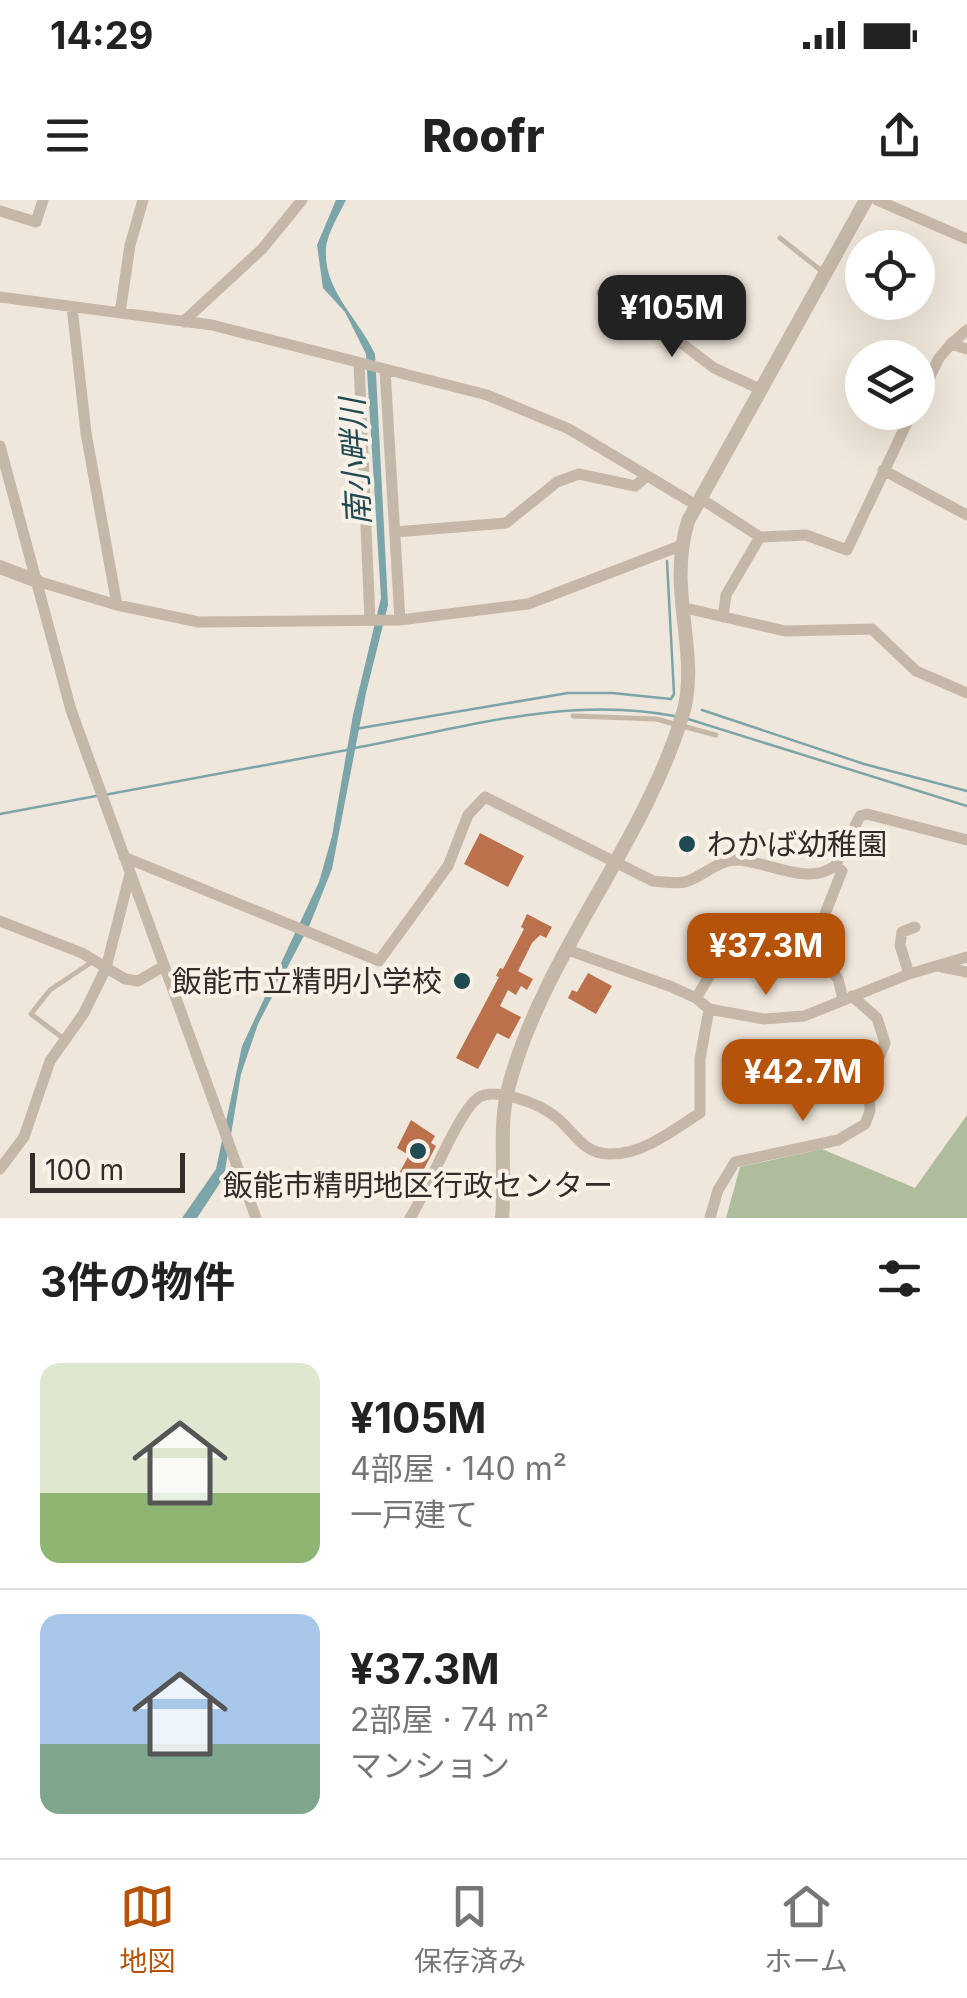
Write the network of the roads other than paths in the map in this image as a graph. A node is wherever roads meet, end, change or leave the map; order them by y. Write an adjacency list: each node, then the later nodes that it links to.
1 (43, 200): 6 (street)
2 (143, 200): 13 (street)
3 (302, 200): 14 (street)
4 (866, 200): 9 (street)
5 (877, 200): 8 (street)
6 (0, 211)
7 (780, 238): 9 (lane)
8 (967, 240)
9 (825, 274): 21 (street)
10 (602, 293): 21 (street)
11 (0, 297): 12 (street)
12 (72, 307): 13 (street); 33 (street)
13 (120, 313): 14 (street)
14 (183, 322): 18 (street)
15 (967, 330): 16 (street)
16 (951, 344): 17 (street); 19 (street)
17 (967, 350)
18 (360, 364): 20 (street); 36 (street)
19 (935, 366)
20 (383, 370): 25 (street); 28 (street)
21 (760, 389): 26 (street)
22 (903, 430): 24 (street)
23 (0, 446): 32 (street)
24 (884, 470): 27 (street); 29 (street)
25 (647, 476): 26 (street); 28 (street)
26 (698, 502): 29 (street); 30 (street)
27 (967, 515)
28 (395, 532): 37 (street)
29 (760, 537): 35 (street)
30 (680, 546): 34 (street); 37 (street)
31 (0, 567): 32 (street)
32 (37, 581): 33 (street); 43 (street)
33 (117, 604): 36 (street)
34 (680, 607): 35 (street); 40 (street)
35 (724, 617): 38 (street)
36 (372, 620): 37 (street)
37 (396, 620)
38 (967, 693)
39 (573, 716): 40 (lane)
40 (680, 724): 41 (lane); 44 (street)
41 (716, 735)
42 (967, 840): 45 (street)
43 (124, 856): 44 (street); 46 (street)
44 (617, 862): 45 (street); 49 (street)
45 (835, 866): 58 (street)
46 (130, 874): 52 (street); 53 (street)
47 (0, 921): 52 (street)
48 (915, 928): 56 (street)
49 (568, 950): 57 (street); 61 (street)
50 (967, 958): 54 (street)
51 (720, 959): 57 (street)
52 (100, 964): 53 (street); 60 (street); 60 (lane)
53 (164, 966): 63 (street)
54 (940, 966): 55 (street); 56 (street)
55 (967, 972)
56 (909, 974): 58 (street)
57 (696, 998): 59 (street)
58 (848, 998): 59 (street); 66 (street)
59 (709, 1009): 61 (street)
60 (64, 1039): 62 (street)
61 (506, 1095): 64 (street); 65 (street)
62 (0, 1170)
63 (256, 1218)
64 (410, 1218)
65 (502, 1218)
66 (710, 1218)

